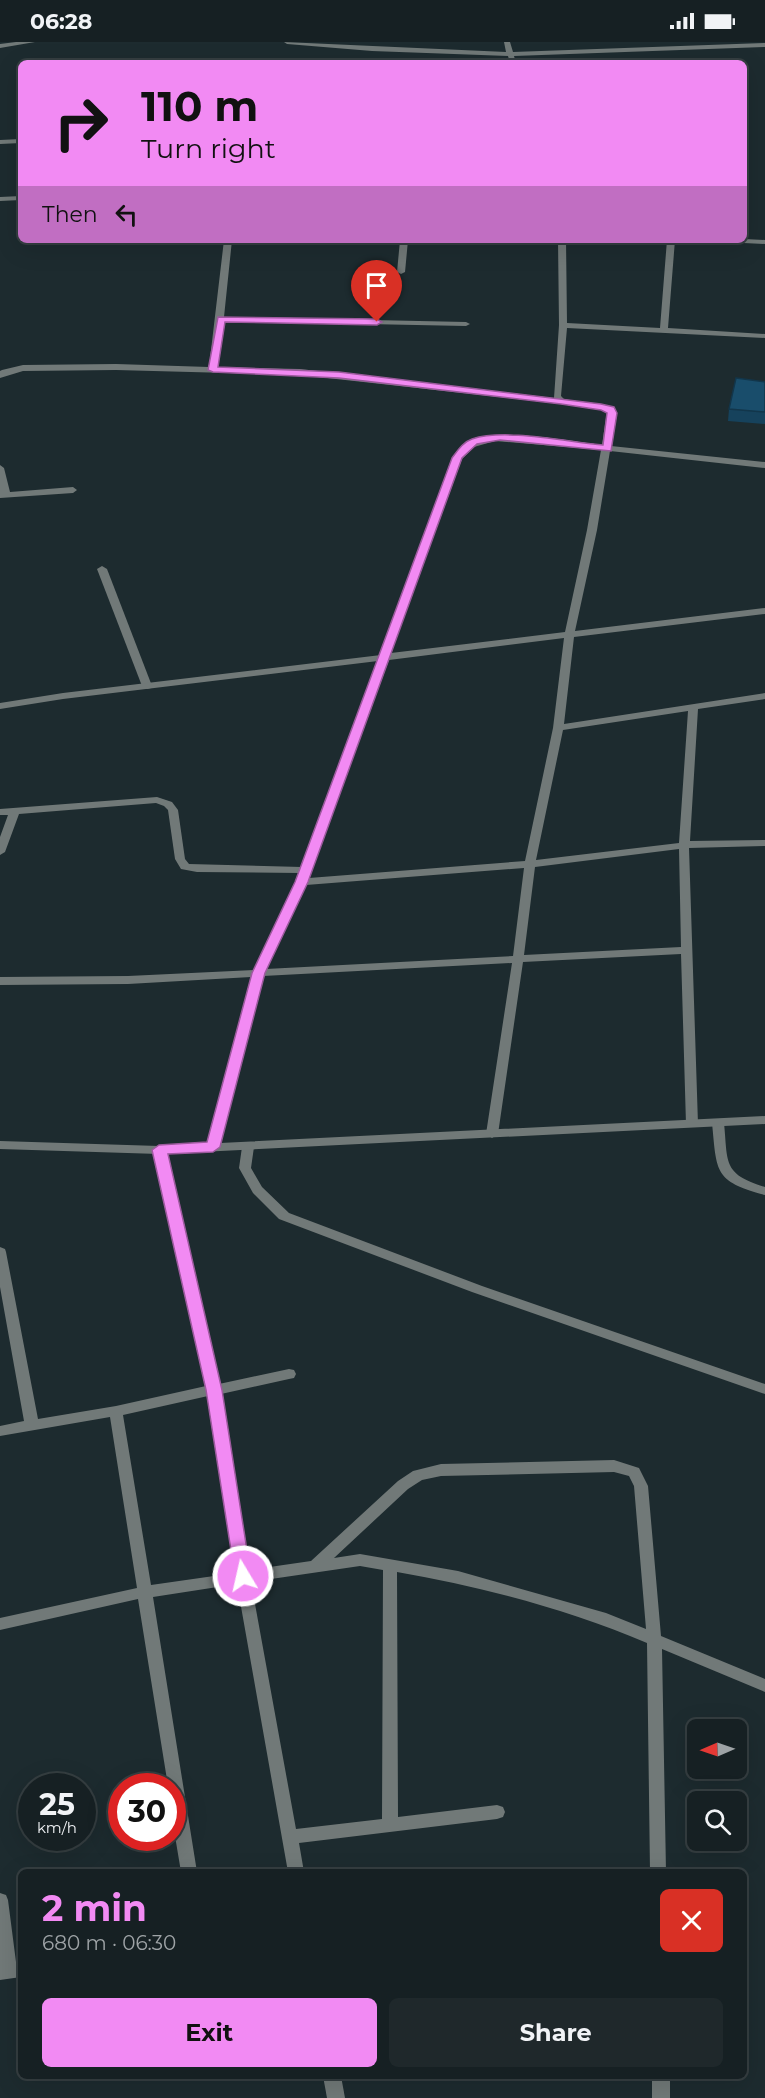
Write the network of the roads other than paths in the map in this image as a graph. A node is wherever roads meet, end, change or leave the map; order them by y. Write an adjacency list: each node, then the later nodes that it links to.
1 (32, 42): 7 (street)
2 (287, 42): 5 (street)
3 (427, 42): 8 (street)
4 (507, 42): 9 (street)
5 (328, 43): 8 (street)
6 (765, 45): 9 (street)
7 (0, 46)
8 (427, 51): 9 (street)
9 (509, 54): 10 (street)
10 (512, 60)
11 (18, 141): 12 (street)
12 (0, 142)
13 (18, 198): 14 (street)
14 (0, 199)
15 (747, 241): 16 (street)
16 (765, 242)
17 (228, 243): 22 (street)
18 (404, 243): 21 (street)
19 (562, 243): 24 (street)
20 (671, 243): 25 (street)
21 (401, 272)
22 (221, 319): 23 (street); 27 (street)
23 (466, 324)
24 (563, 326): 25 (street); 29 (street)
25 (664, 332): 26 (street)
26 (765, 336)
27 (213, 370): 28 (street); 29 (street)
28 (0, 375)
29 (561, 401): 30 (street)
30 (607, 449): 31 (street); 37 (street); 38 (street)
31 (765, 465)
32 (0, 468): 34 (street)
33 (73, 490): 34 (street)
34 (3, 495)
35 (102, 569): 39 (street)
36 (765, 611): 37 (street)
37 (569, 634): 38 (street); 43 (street)
38 (384, 658): 39 (street); 50 (street)
39 (147, 686): 41 (street)
40 (765, 696): 42 (street)
41 (0, 706)
42 (693, 707): 43 (street); 47 (street)
43 (558, 728): 49 (street)
44 (15, 810): 45 (street); 48 (street); 50 (street)
45 (0, 812)
46 (765, 843): 47 (street)
47 (684, 846): 49 (street); 52 (street)
48 (0, 852)
49 (530, 864): 51 (street); 53 (street)
50 (306, 870): 51 (street)
51 (302, 882): 54 (street)
52 (687, 950): 53 (street); 58 (street)
53 (518, 960): 54 (street); 59 (street)
54 (258, 973): 55 (street); 61 (street)
55 (0, 981)
56 (765, 1120): 57 (street)
57 (718, 1123): 58 (street); 64 (street)
58 (692, 1124): 59 (street)
59 (492, 1134): 62 (street)
60 (0, 1144): 63 (street)
61 (213, 1147): 62 (street); 63 (street)
62 (248, 1147): 67 (street)
63 (159, 1150): 68 (street)
64 (765, 1191)
65 (0, 1252): 70 (street)
66 (289, 1374): 68 (street)
67 (765, 1389)
68 (214, 1390): 69 (street); 74 (street)
69 (116, 1411): 70 (street); 75 (street)
70 (32, 1425): 71 (street)
71 (0, 1431)
72 (390, 1565): 73 (street); 77 (street); 80 (street)
73 (316, 1566): 74 (street); 77 (street)
74 (243, 1576): 75 (street); 81 (street)
75 (144, 1592): 76 (street); 82 (street)
76 (0, 1624)
77 (654, 1641): 78 (street); 84 (street)
78 (765, 1686)
79 (497, 1812): 80 (street)
80 (390, 1825): 81 (street)
81 (290, 1837): 83 (street)
82 (189, 1869)
83 (295, 1869)
84 (658, 1869)
85 (0, 1900): 86 (street)
86 (10, 1970)
87 (333, 2079): 89 (street)
88 (661, 2079): 90 (street)
89 (336, 2098)
90 (661, 2098)

